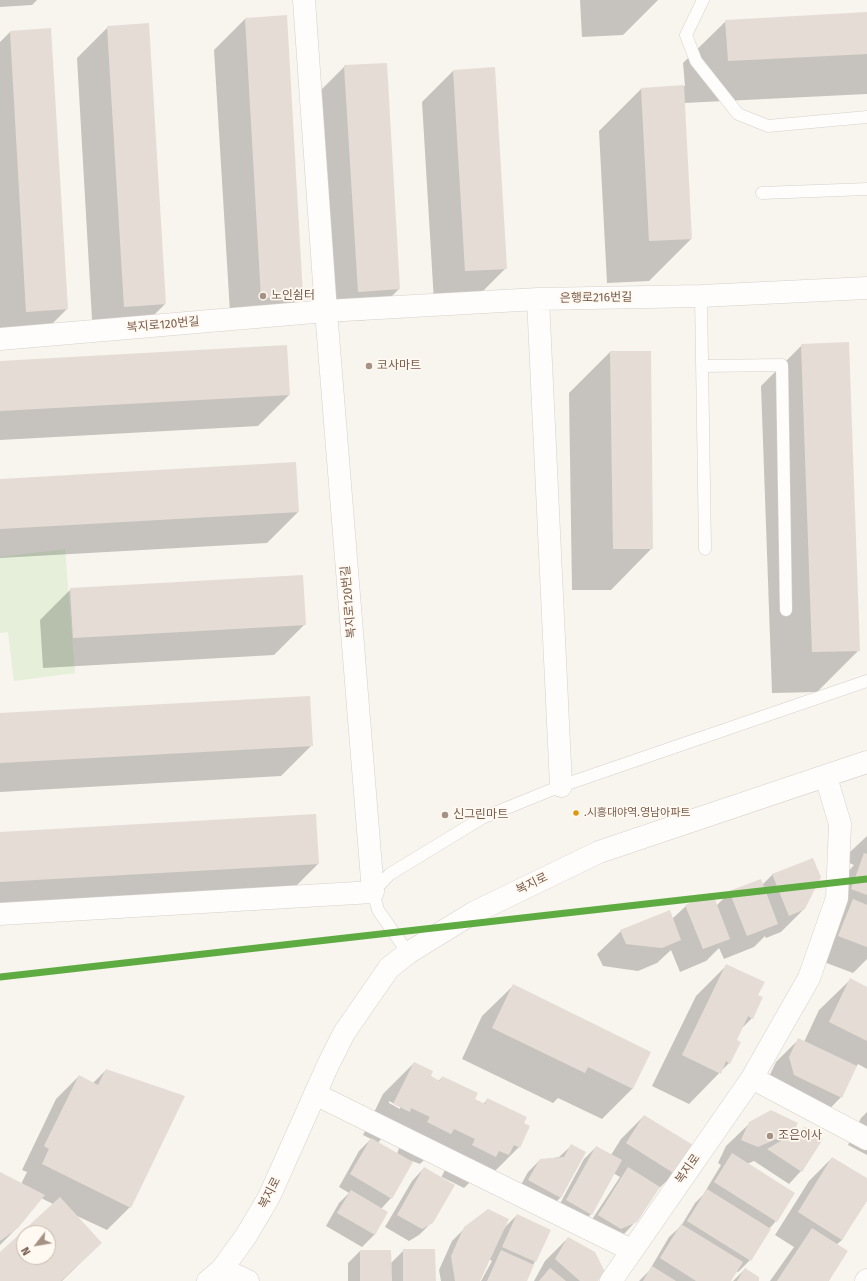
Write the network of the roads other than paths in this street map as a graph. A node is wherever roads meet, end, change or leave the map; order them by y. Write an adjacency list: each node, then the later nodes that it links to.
1 (304, 0): 9 (street, 복지로120번길)
2 (703, 0): 3 (lane)
3 (867, 117)
4 (867, 188): 5 (lane)
5 (762, 194)
6 (867, 288): 7 (street, 은행로216번길)
7 (701, 296): 8 (street, 은행로216번길); 11 (lane)
8 (538, 299): 9 (street, 은행로216번길); 17 (street)
9 (326, 311): 10 (street, 복지로120번길); 18 (street, 복지로120번길)
10 (0, 339)
11 (704, 366): 12 (lane); 13 (lane)
12 (705, 549)
13 (786, 610)
14 (867, 681): 17 (lane)
15 (867, 762): 16 (street, 복지로)
16 (826, 777): 20 (street, 복지로); 21 (street, 복지로)
17 (561, 786): 18 (lane)
18 (373, 892): 19 (street); 20 (lane)
19 (0, 914)
20 (408, 953): 22 (street, 복지로)
21 (752, 1078): 23 (street); 24 (street, 복지로)
22 (315, 1094): 24 (street); 25 (street, 복지로)
23 (867, 1139)
24 (631, 1250): 27 (street, 복지로)
25 (215, 1275): 26 (street)
26 (248, 1281)
27 (611, 1281)

